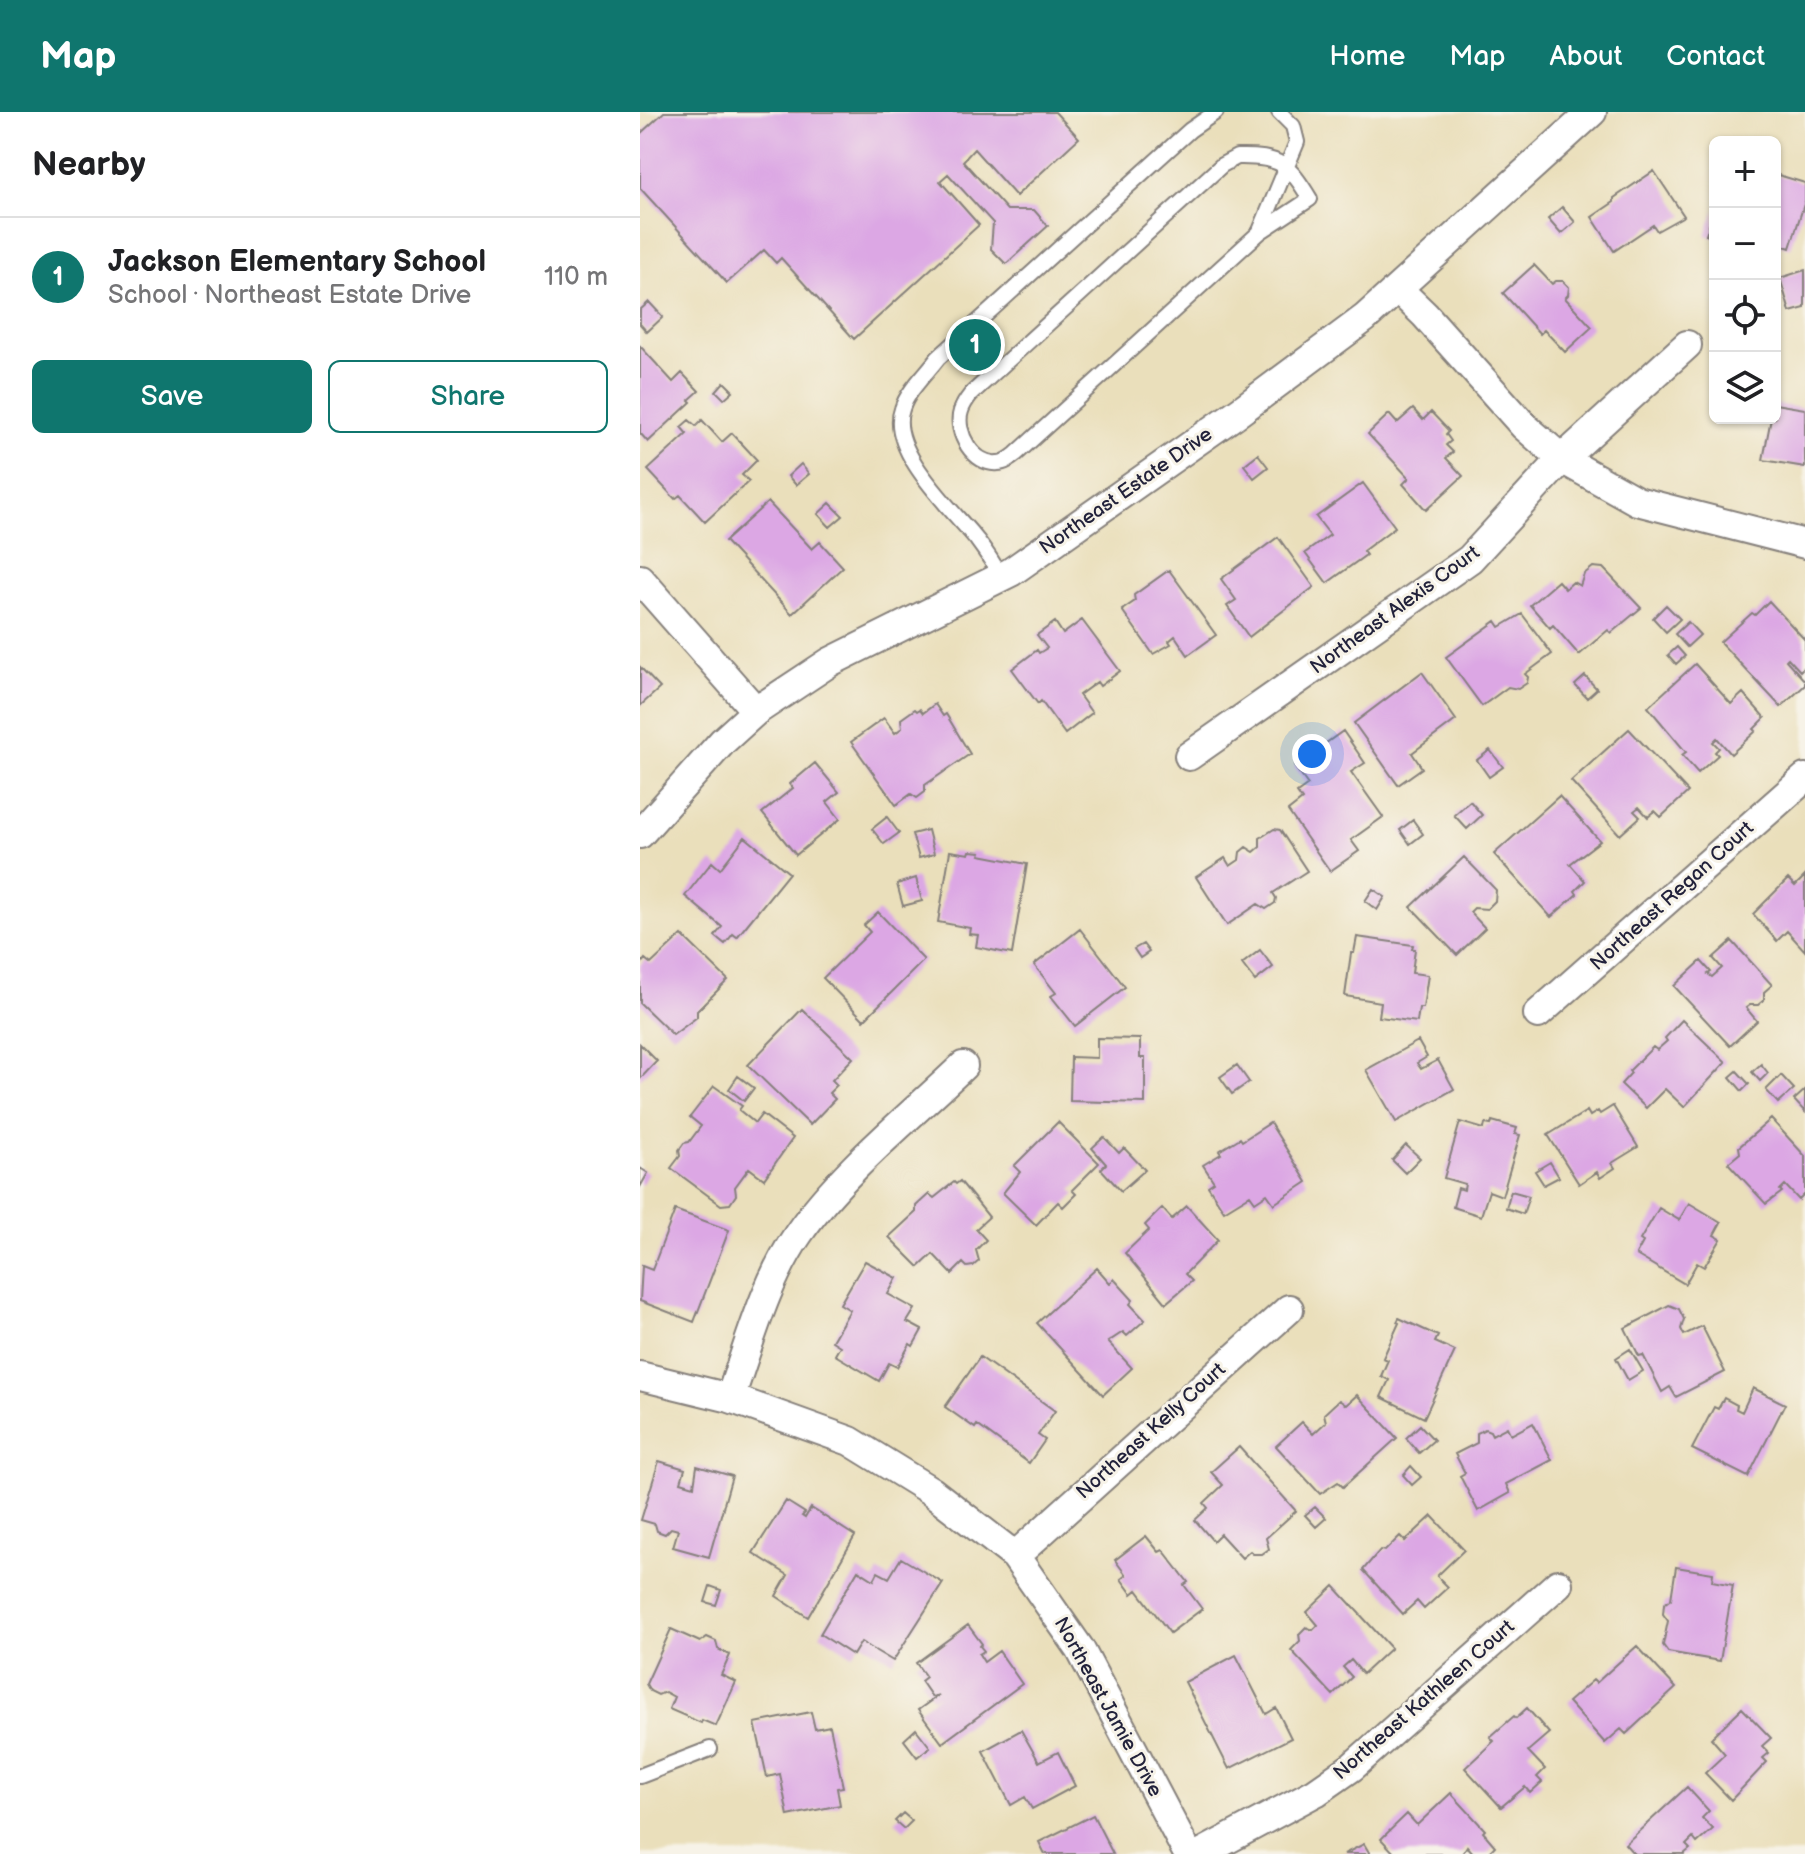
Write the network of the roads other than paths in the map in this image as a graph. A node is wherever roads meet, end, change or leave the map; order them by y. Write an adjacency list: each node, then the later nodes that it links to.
1 (1216, 112): 10 (lane)
2 (1279, 112): 4 (lane)
3 (1592, 112): 6 (street, Northeast Estate Drive)
4 (1288, 167): 5 (lane); 5 (lane); 5 (lane)
5 (1260, 232)
6 (1398, 289): 8 (street); 10 (street, Northeast Estate Drive)
7 (1687, 345): 8 (street, Northeast Alexis Court)
8 (1562, 459): 9 (street); 13 (street, Northeast Alexis Court)
9 (1805, 544)
10 (1001, 577): 12 (street, Northeast Estate Drive)
11 (640, 579): 12 (street)
12 (756, 711): 15 (street, Northeast Estate Drive)
13 (1189, 756)
14 (1805, 778): 16 (street, Northeast Regan Court)
15 (640, 834)
16 (1538, 1014)
17 (963, 1066): 20 (street)
18 (1289, 1309): 21 (street, Northeast Kelly Court)
19 (640, 1376): 20 (street, Northeast Jamie Drive)
20 (730, 1398): 21 (street, Northeast Jamie Drive)
21 (1015, 1556): 25 (street, Northeast Jamie Drive)
22 (1558, 1584): 26 (street, Northeast Kathleen Court)
23 (710, 1749): 24 (lane)
24 (640, 1776)
25 (1188, 1854)
26 (1200, 1854)

